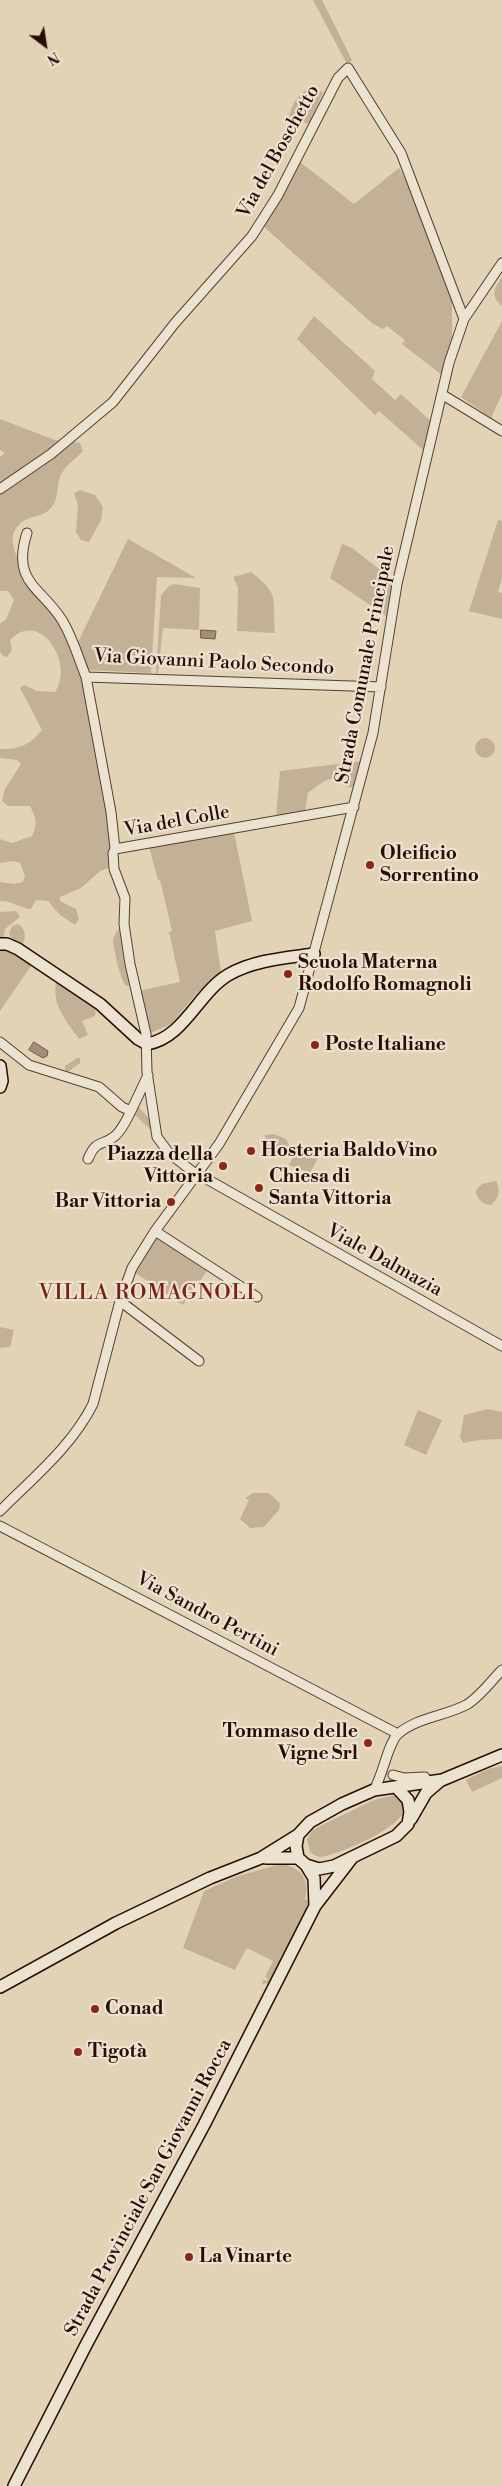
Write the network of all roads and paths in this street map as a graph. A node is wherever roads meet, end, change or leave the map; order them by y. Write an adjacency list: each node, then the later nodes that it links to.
1 (502, 263): 2 (street, Strada Comunale Principale)
2 (464, 319): 3 (street, Strada Comunale Principale); 5 (street, Via del Boschetto)
3 (443, 394): 4 (street); 8 (street, Strada Comunale Principale)
4 (502, 431)
5 (0, 489)
6 (27, 533): 7 (street, Via Giovanni Paolo Secondo)
7 (86, 677): 8 (street, Via Giovanni Paolo Secondo); 10 (street)
8 (381, 687): 9 (street, Strada Comunale Principale)
9 (354, 807): 10 (street, Via del Colle); 12 (street, Strada Comunale Principale)
10 (115, 849): 14 (street, Via del Colle)
11 (0, 944): 14 (main road)
12 (314, 954): 14 (main road); 20 (street, Strada Comunale Principale)
13 (0, 1042): 18 (street)
14 (147, 1044): 16 (street, Via del Colle)
15 (0, 1066): 17 (main road)
16 (148, 1074): 18 (street); 20 (street, Viale Dalmazia)
17 (0, 1087)
18 (131, 1111): 19 (street)
19 (88, 1159)
20 (198, 1175): 21 (street, Strada Comunale Principale); 24 (street, Viale Dalmazia)
21 (155, 1231): 22 (street); 23 (street, Strada Comunale Principale)
22 (257, 1297)
23 (120, 1301): 25 (street); 26 (street, Strada Comunale Principale)
24 (502, 1346)
25 (199, 1361)
26 (0, 1510)
27 (0, 1526): 29 (street, Via Sandro Pertini)
28 (502, 1670): 29 (street)
29 (398, 1734): 31 (street)
30 (502, 1755): 32 (main road)
31 (388, 1758): 33 (street); 36 (street)
32 (457, 1773): 33 (street); 34 (main road)
33 (393, 1775): 35 (street)
34 (442, 1780): 35 (main road); 37 (main road)
35 (398, 1788): 36 (main road); 37 (main road)
36 (374, 1790): 38 (main road)
37 (408, 1824): 40 (main road)
38 (298, 1835): 39 (main road); 41 (main road)
39 (262, 1858): 41 (main road); 43 (main road)
40 (352, 1858): 41 (main road); 42 (main road, Strada Provinciale San Giovanni Rocca)
41 (302, 1862): 42 (main road, Strada Provinciale San Giovanni Rocca)
42 (315, 1906): 44 (main road, Strada Provinciale San Giovanni Rocca)
43 (0, 1987)
44 (14, 2486)

